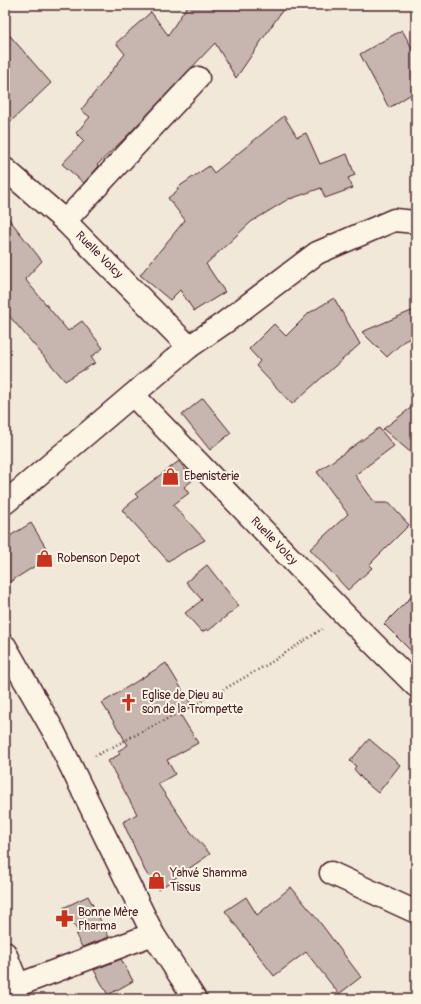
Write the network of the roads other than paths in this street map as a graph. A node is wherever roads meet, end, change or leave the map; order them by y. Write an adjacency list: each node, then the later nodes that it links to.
1 (198, 78): 3 (street)
2 (5, 169): 3 (street, Ruelle Volcy)
3 (65, 221): 5 (street, Ruelle Volcy)
4 (416, 222): 5 (street)
5 (189, 347): 6 (street)
6 (133, 395): 7 (street); 9 (street, Ruelle Volcy)
7 (5, 503)
8 (5, 646): 12 (street)
9 (416, 686)
10 (332, 873): 11 (street)
11 (416, 912)
12 (153, 934): 14 (street); 15 (street)
13 (5, 953): 14 (street)
14 (20, 992)
15 (195, 999)

